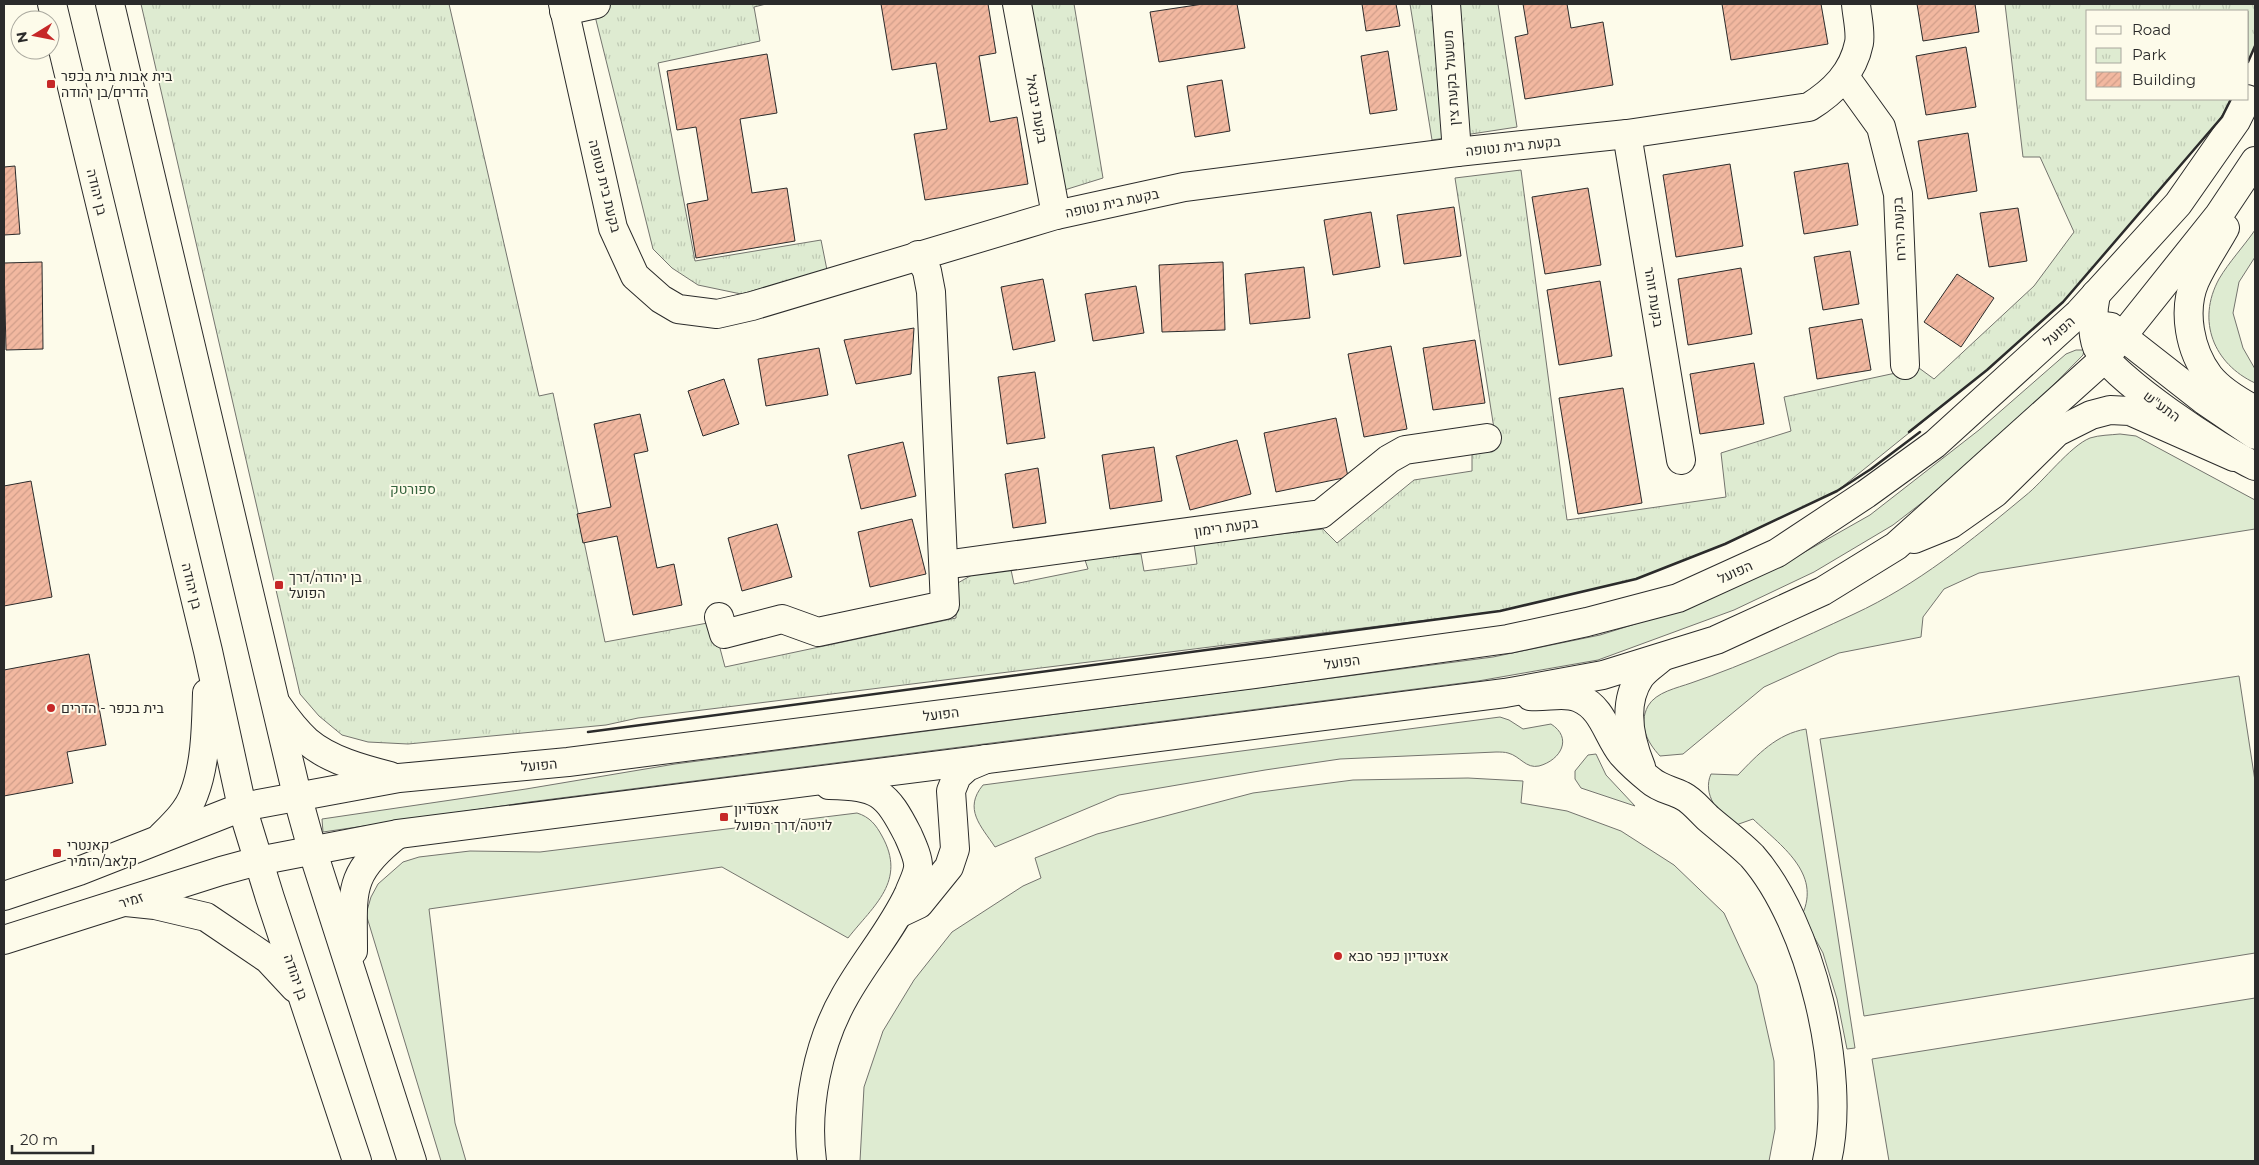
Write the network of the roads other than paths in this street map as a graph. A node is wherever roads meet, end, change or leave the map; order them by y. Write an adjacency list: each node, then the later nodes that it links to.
1 (52, 4): 32 (street, בן יהודה)
2 (110, 4): 35 (street)
3 (596, 4): 7 (street)
4 (1018, 4): 16 (street, בקעת יבנאל)
5 (1446, 4): 13 (street, משעול בקעת צין)
6 (1856, 4): 8 (street, בקעת בית נטופה)
7 (564, 7): 17 (street, בקעת בית נטופה)
8 (1845, 77): 12 (street, בקעת בית נטופה); 23 (street, בקעת הירח)
9 (2255, 83): 10 (street, הפועל)
10 (2249, 94)
11 (2246, 100): 18 (street, הפועל)
12 (1627, 134): 13 (street, בקעת בית נטופה); 27 (street, בקעת זוהר)
13 (1457, 152): 16 (street, בקעת בית נטופה)
14 (2255, 161): 20 (street)
15 (2255, 168): 24 (street)
16 (1056, 215): 17 (street, בקעת בית נטופה)
17 (918, 255): 30 (street)
18 (2096, 294): 19 (street, התע"ש); 21 (street, הפועל)
19 (2094, 324): 20 (street); 21 (street); 22 (street, התע"ש)
20 (2122, 336): 22 (street); 25 (street)
21 (2052, 337): 38 (street, הפועל)
22 (2104, 358): 28 (street, התע"ש); 29 (street)
23 (1905, 365)
24 (2255, 410)
25 (2255, 435)
26 (1487, 438): 30 (street, בקעת רימון)
27 (1681, 460)
28 (2245, 461): 29 (street)
29 (1896, 546): 33 (street)
30 (944, 565): 31 (street)
31 (719, 617)
32 (208, 651): 41 (street, בן יהודה); 43 (street)
33 (1660, 659): 34 (street); 37 (street)
34 (1505, 693): 36 (street); 37 (street)
35 (277, 706): 38 (street); 40 (street)
36 (986, 759): 39 (street); 48 (street)
37 (1644, 775): 55 (street)
38 (399, 778): 40 (street, הפועל)
39 (797, 783): 42 (street); 48 (street)
40 (297, 795): 41 (street, הפועל); 44 (street)
41 (242, 807): 43 (street); 45 (street, בן יהודה)
42 (398, 834): 44 (street); 50 (street)
43 (158, 840): 46 (street)
44 (312, 849): 45 (street); 50 (street)
45 (258, 861): 47 (street, זמיר); 51 (street, בן יהודה)
46 (4, 896)
47 (126, 902): 49 (street, זמיר); 51 (street)
48 (899, 914): 54 (street)
49 (4, 940)
50 (352, 980): 53 (street)
51 (304, 1001): 52 (street, בן יהודה)
52 (357, 1161)
53 (412, 1161)
54 (812, 1161)
55 (1827, 1161)

